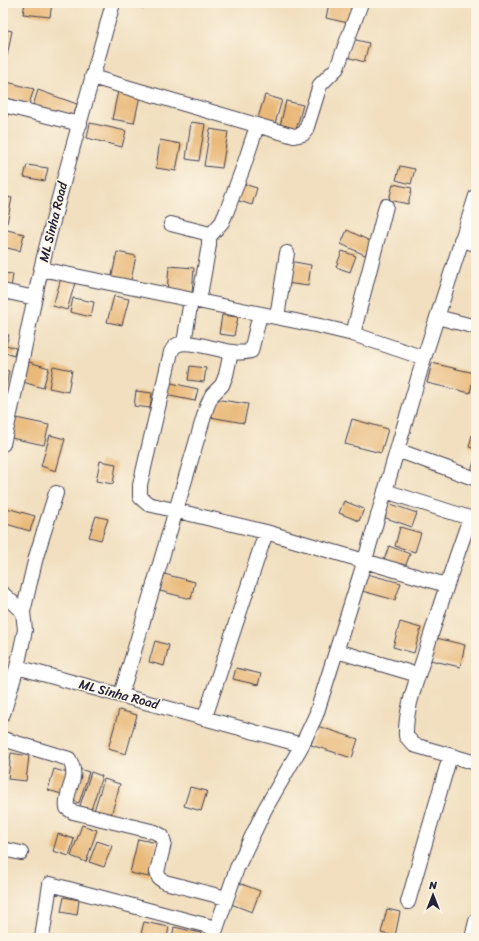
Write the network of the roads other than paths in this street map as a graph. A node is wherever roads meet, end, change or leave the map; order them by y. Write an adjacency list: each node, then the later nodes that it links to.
1 (113, 3): 3 (street, ML Sinha Road)
2 (361, 3): 6 (street)
3 (92, 77): 5 (street, ML Sinha Road); 6 (street)
4 (3, 105): 5 (street)
5 (80, 124): 14 (street, ML Sinha Road)
6 (257, 126): 10 (street)
7 (476, 196): 11 (street)
8 (386, 206): 22 (street)
9 (172, 224): 10 (street)
10 (209, 236): 17 (street)
11 (461, 240): 12 (street); 20 (street)
12 (476, 244)
13 (287, 253): 19 (street)
14 (41, 269): 16 (street, ML Sinha Road); 17 (street)
15 (3, 291): 16 (street)
16 (35, 298): 26 (street, ML Sinha Road)
17 (195, 300): 18 (street); 23 (street)
18 (260, 314): 19 (street); 24 (street)
19 (277, 317): 22 (street)
20 (438, 317): 21 (street); 25 (street)
21 (476, 327)
22 (352, 334): 25 (street)
23 (184, 342): 24 (street); 32 (street)
24 (231, 352): 32 (street)
25 (424, 358): 28 (street)
26 (8, 399): 27 (street, ML Sinha Road)
27 (3, 444)
28 (397, 450): 29 (street); 30 (street)
29 (476, 479)
30 (385, 491): 33 (street); 35 (street)
31 (56, 493): 38 (street)
32 (175, 510): 34 (street); 42 (street)
33 (473, 519): 36 (street)
34 (266, 532): 35 (street); 44 (street)
35 (365, 560): 36 (street); 39 (street)
36 (446, 584): 41 (street)
37 (3, 594): 38 (street)
38 (23, 612): 40 (street)
39 (337, 650): 41 (street); 46 (street)
40 (17, 666): 42 (street, ML Sinha Road); 43 (street)
41 (418, 675): 47 (street)
42 (121, 695): 44 (street, ML Sinha Road)
43 (4, 710)
44 (205, 717): 46 (street, ML Sinha Road)
45 (3, 739): 51 (street)
46 (302, 745): 51 (street)
47 (450, 756): 48 (street); 52 (street)
48 (476, 763)
49 (3, 849): 50 (street)
50 (21, 853)
51 (226, 898): 54 (street)
52 (408, 902)
53 (476, 921): 56 (street)
54 (215, 933): 55 (street)
55 (42, 938)
56 (472, 938)

